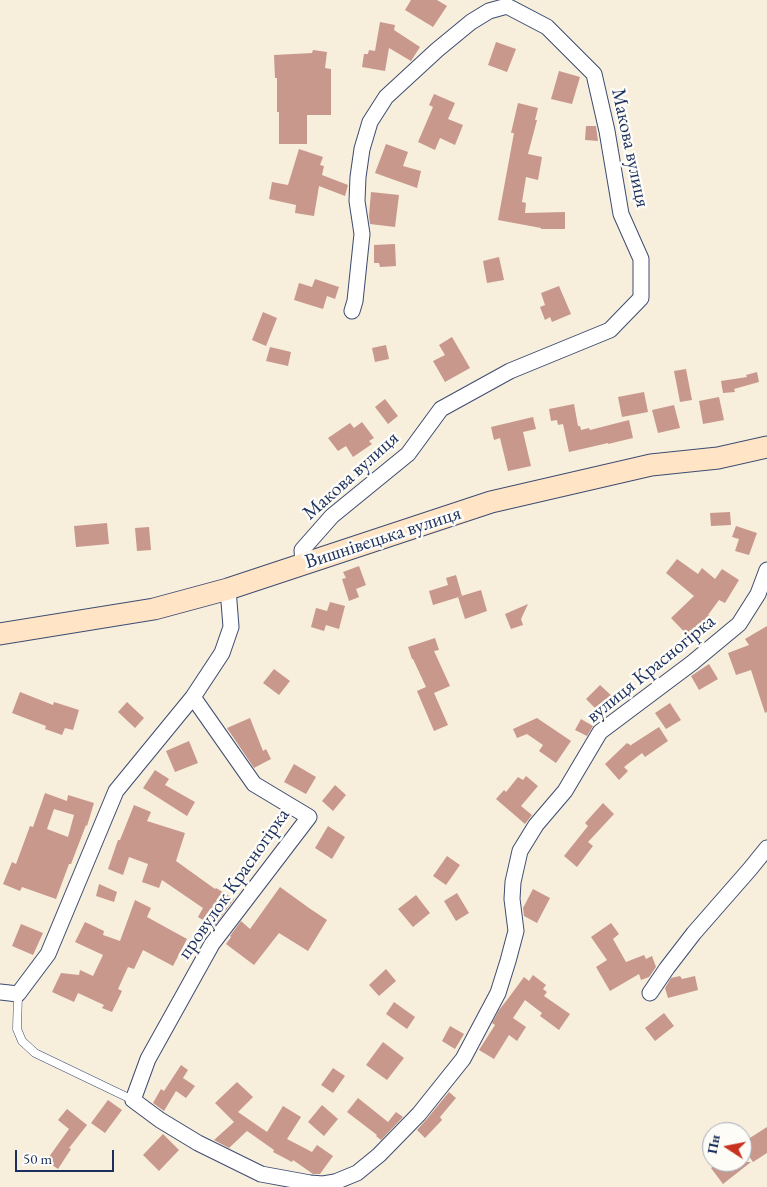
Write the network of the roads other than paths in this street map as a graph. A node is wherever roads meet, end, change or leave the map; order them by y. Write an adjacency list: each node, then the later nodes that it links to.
1 (352, 312): 3 (street, Макова вулиця)
2 (767, 447): 3 (main road, Вишнівецька вулиця)
3 (304, 564): 5 (main road, Вишнівецька вулиця)
4 (767, 570): 12 (street, вулиця Красногірка)
5 (228, 589): 6 (main road, Вишнівецька вулиця); 7 (street)
6 (0, 634)
7 (193, 697): 11 (street); 12 (street, провулок Красногірка)
8 (767, 848): 10 (street)
9 (0, 992): 11 (street)
10 (650, 993)
11 (18, 994): 12 (lane)
12 (133, 1100)

